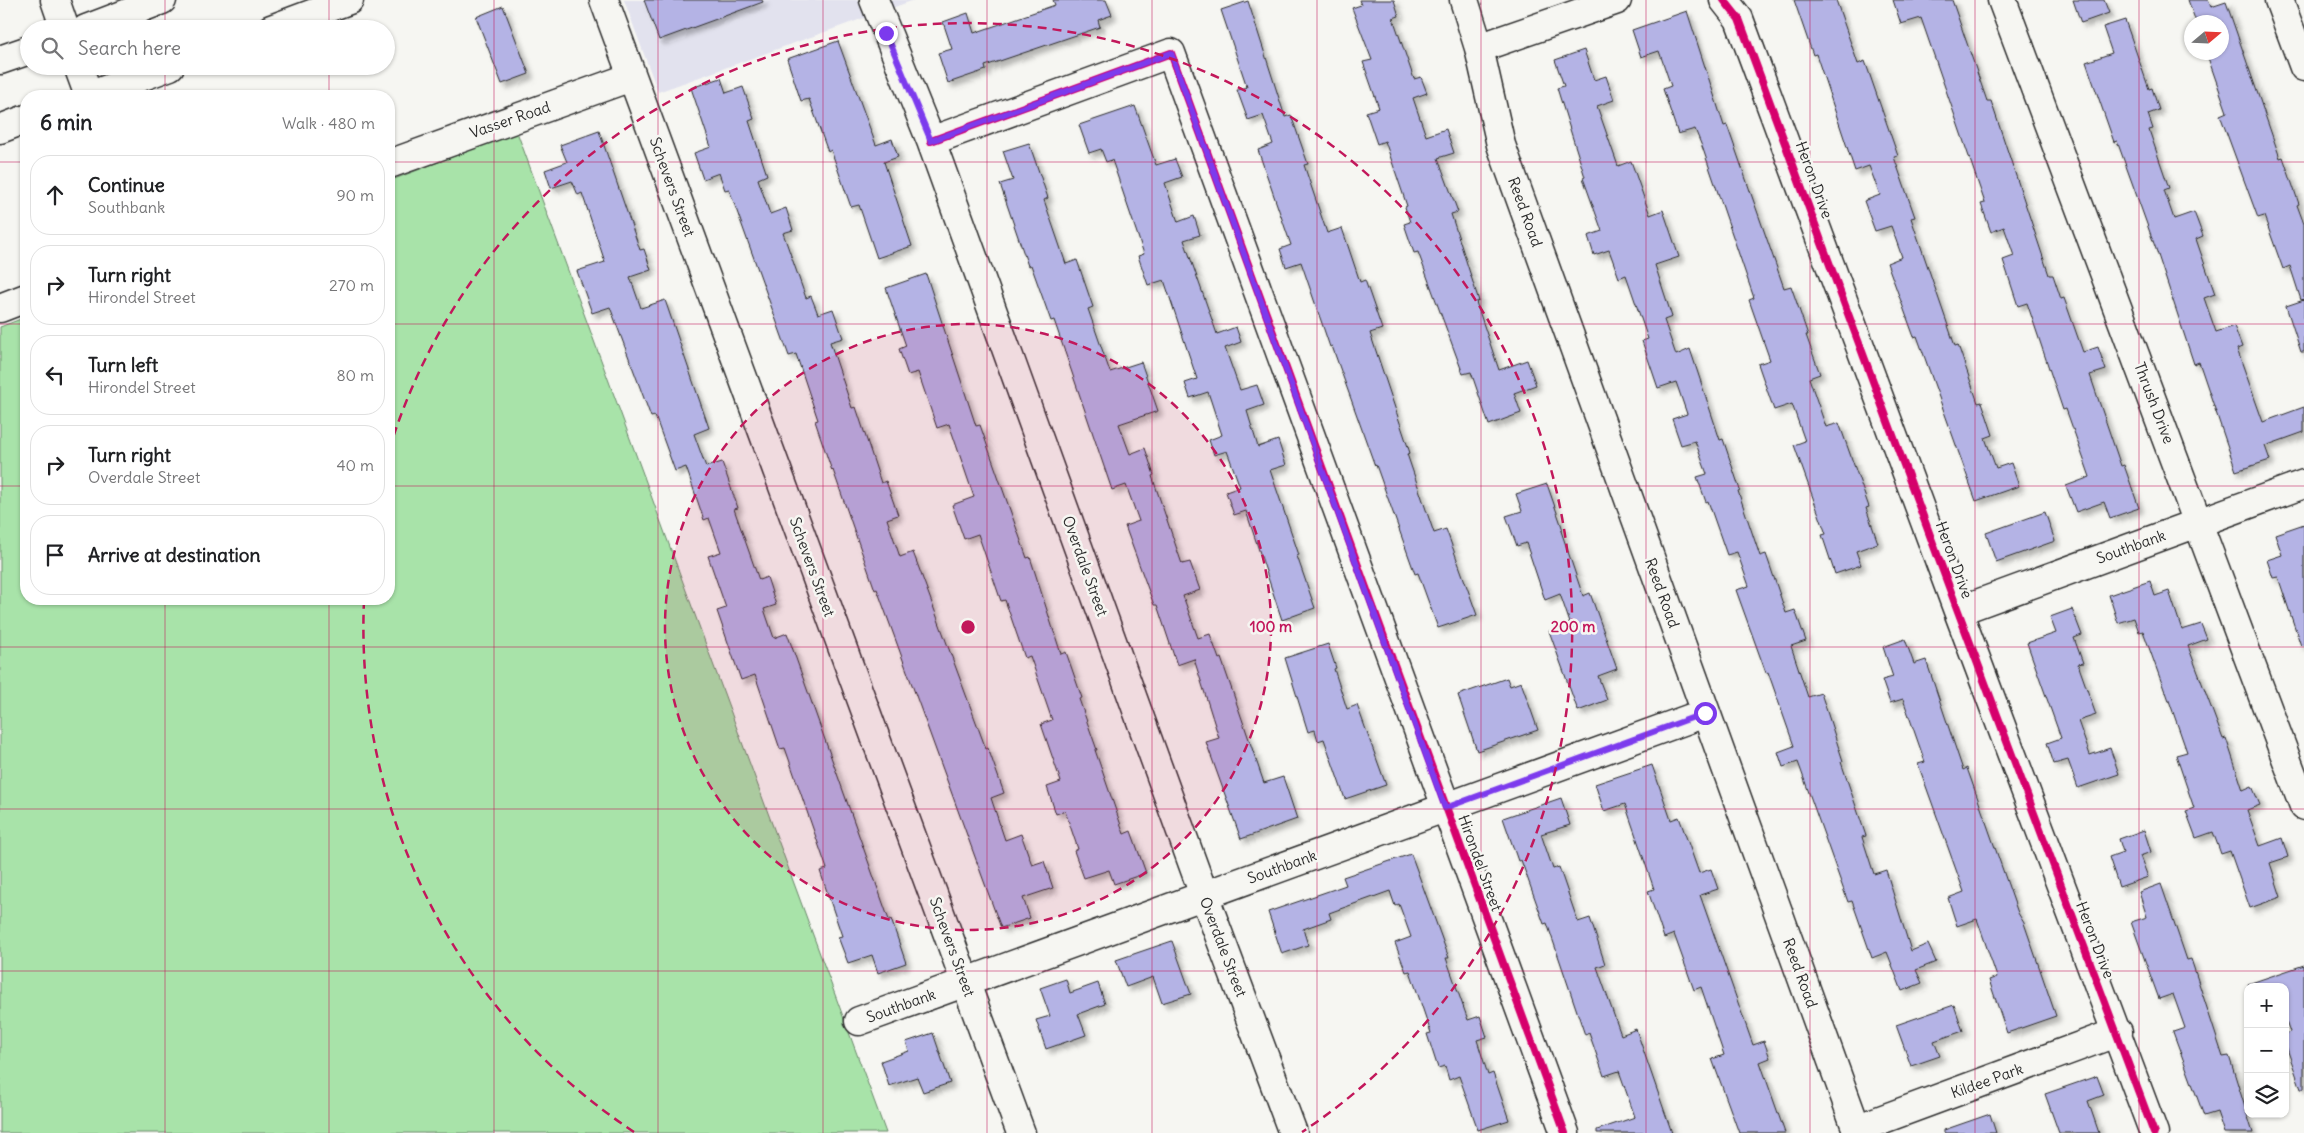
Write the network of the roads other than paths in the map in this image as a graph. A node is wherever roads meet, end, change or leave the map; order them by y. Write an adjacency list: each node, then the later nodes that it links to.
1 (55, 0): 12 (street)
2 (162, 0): 13 (street)
3 (349, 0): 14 (street)
4 (604, 0): 21 (street, Schevers Street)
5 (874, 0): 26 (street, Overdale Street)
6 (1464, 0): 15 (street, Reed Road)
7 (1478, 0): 15 (street, Reed Road)
8 (1617, 0): 15 (street)
9 (1724, 0): 32 (street, Heron Drive)
10 (2002, 0): 31 (street, Thrush Drive)
11 (2279, 0): 18 (street)
12 (62, 20)
13 (110, 20)
14 (295, 20)
15 (1479, 48): 33 (street, Reed Road)
16 (20, 53): 17 (street)
17 (0, 60)
18 (2304, 67)
19 (81, 75): 22 (street)
20 (146, 75): 23 (street)
21 (631, 77): 27 (street, Vasser Road); 37 (street, Schevers Street)
22 (87, 90)
23 (105, 90)
24 (20, 121): 25 (street)
25 (0, 129)
26 (931, 141): 35 (street, Hirondel Street); 36 (street, Overdale Street)
27 (395, 162)
28 (20, 300): 29 (street)
29 (0, 308)
30 (2304, 484): 31 (street, Southbank)
31 (2198, 523): 32 (street, Southbank); 34 (street, Thrush Drive)
32 (1958, 611): 39 (street, Heron Drive)
33 (1705, 713): 35 (street, Southbank); 40 (street, Reed Road)
34 (2304, 806)
35 (1445, 808): 36 (street, Southbank); 43 (street, Hirondel Street)
36 (1204, 895): 37 (street, Southbank); 42 (street, Overdale Street)
37 (965, 982): 38 (street, Southbank); 41 (street, Schevers Street)
38 (859, 1021)
39 (2118, 1032): 40 (street, Kildee Park); 44 (street, Heron Drive)
40 (1857, 1131)
41 (1021, 1133)
42 (1293, 1133)
43 (1565, 1133)
44 (2154, 1133)

